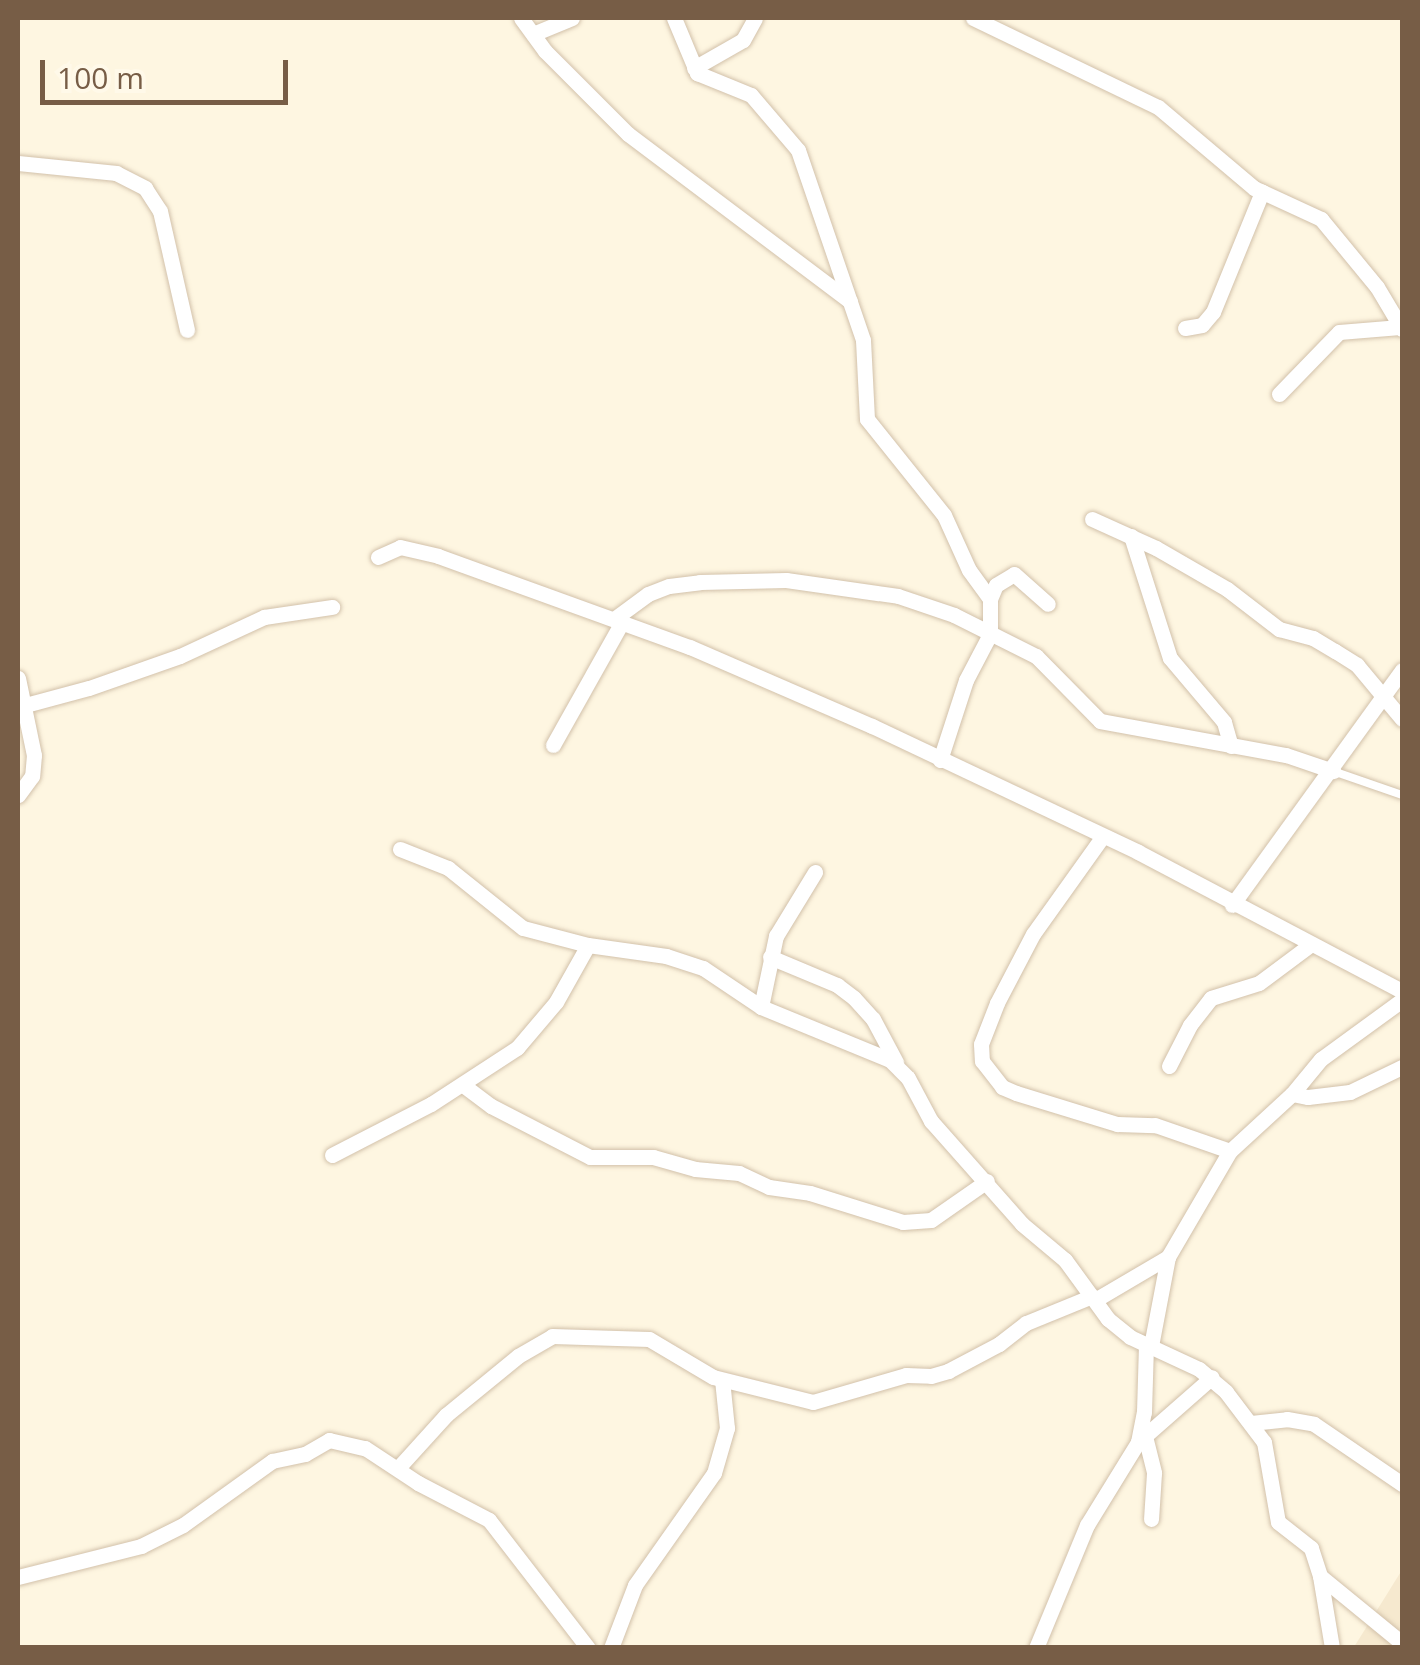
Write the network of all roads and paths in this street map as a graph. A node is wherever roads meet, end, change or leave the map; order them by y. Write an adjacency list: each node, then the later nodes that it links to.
1 (521, 18): 7 (street)
2 (572, 18): 7 (street)
3 (674, 18): 8 (street)
4 (755, 18): 8 (street)
5 (973, 18): 6 (street)
6 (989, 22): 10 (street)
7 (532, 34): 11 (street)
8 (694, 68): 11 (street)
9 (18, 163): 14 (street)
10 (1262, 192): 12 (street); 13 (street)
11 (851, 302): 19 (street)
12 (1185, 328)
13 (1401, 328): 15 (street)
14 (187, 330)
15 (1278, 394)
16 (1092, 520): 17 (street)
17 (1131, 536): 26 (street); 30 (street)
18 (378, 557): 22 (street)
19 (990, 600): 20 (street); 23 (street)
20 (1048, 604)
21 (332, 607): 27 (street)
22 (618, 620): 23 (street); 29 (street); 31 (street)
23 (990, 634): 30 (street); 31 (street)
24 (1402, 670): 26 (street)
25 (18, 678): 27 (street)
26 (1381, 695): 28 (street); 32 (street)
27 (21, 706): 34 (street)
28 (1402, 719)
29 (553, 745)
30 (1232, 746): 32 (street)
31 (940, 760): 35 (street)
32 (1333, 771): 33 (lane); 38 (street)
33 (1402, 795)
34 (18, 796)
35 (1104, 836): 38 (street); 50 (street)
36 (400, 849): 40 (street)
37 (815, 872): 41 (street)
38 (1232, 905): 39 (street)
39 (1310, 944): 42 (street); 45 (street)
40 (588, 945): 44 (street); 48 (street)
41 (770, 957): 44 (street); 47 (street)
42 (1402, 992)
43 (1402, 1000): 49 (street)
44 (761, 1007): 47 (street)
45 (1169, 1066)
46 (1402, 1067): 49 (street)
47 (900, 1069): 52 (street)
48 (464, 1085): 51 (street); 52 (street)
49 (1292, 1094): 50 (street)
50 (1230, 1152): 53 (street)
51 (332, 1156)
52 (987, 1181): 54 (street)
53 (1168, 1257): 54 (street); 55 (street)
54 (1093, 1298): 55 (street); 57 (street)
55 (1148, 1345): 56 (street); 59 (street)
56 (1212, 1377): 58 (street); 59 (street)
57 (722, 1380): 60 (street); 67 (street)
58 (1252, 1423): 61 (street); 63 (street)
59 (1141, 1439): 62 (street); 68 (street)
60 (398, 1468): 64 (street); 66 (street)
61 (1402, 1484)
62 (1150, 1519)
63 (1320, 1576): 65 (street); 69 (street)
64 (18, 1577)
65 (1402, 1644)
66 (588, 1648)
67 (611, 1648)
68 (1036, 1648)
69 (1332, 1648)

